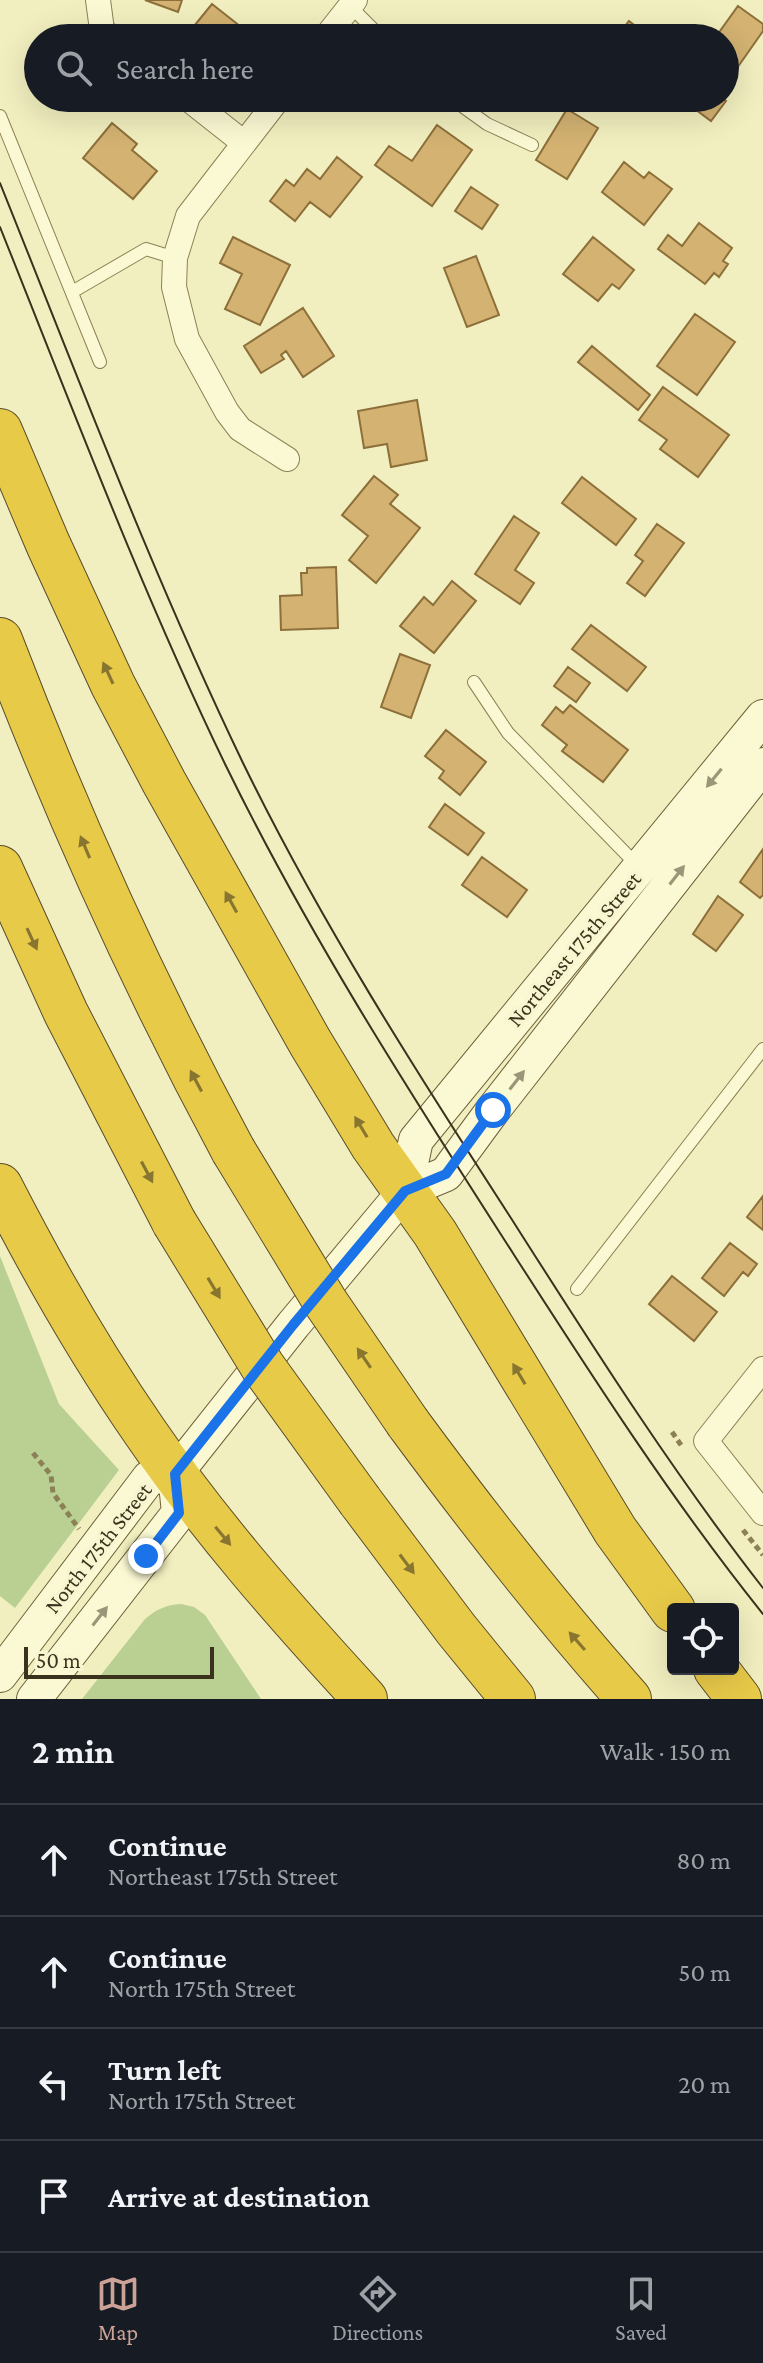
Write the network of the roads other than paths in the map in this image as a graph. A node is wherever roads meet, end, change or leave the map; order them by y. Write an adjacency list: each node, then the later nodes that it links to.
1 (98, 0): 3 (street)
2 (352, 3): 4 (street); 5 (lane)
3 (104, 24)
4 (336, 24)
5 (370, 24)
6 (205, 112): 10 (street)
7 (268, 112): 10 (street)
8 (470, 112): 11 (lane)
9 (0, 116): 13 (lane)
10 (244, 143): 12 (street)
11 (532, 145)
12 (175, 258): 13 (lane); 16 (street)
13 (72, 292): 14 (lane)
14 (100, 362)
15 (0, 431): 25 (highway, one-way to 15)
16 (287, 459)
17 (0, 640): 37 (highway, one-way to 17, bridge)
18 (474, 682): 22 (lane)
19 (763, 717): 22 (main road, Northeast 175th Street, one-way to 22)
20 (763, 765): 25 (main road, Northeast 175th Street, one-way to 20)
21 (0, 868): 36 (highway, one-way to 36, bridge)
22 (641, 869): 25 (main road, Northeast 175th Street)
23 (763, 1049): 26 (lane)
24 (0, 1186): 29 (highway)
25 (405, 1191): 27 (main road, Northeast 175th Street); 31 (highway, one-way to 25)
26 (577, 1289)
27 (293, 1325): 29 (main road, North 175th Street)
28 (763, 1369): 30 (street)
29 (175, 1474): 32 (main road, North 175th Street); 34 (main road, North 175th Street, one-way to 29); 35 (highway, one-way to 35)
30 (763, 1513)
31 (668, 1603)
32 (0, 1675)
33 (721, 1675): 38 (highway)
34 (34, 1699)
35 (365, 1699)
36 (513, 1699)
37 (629, 1699)
38 (739, 1699)

